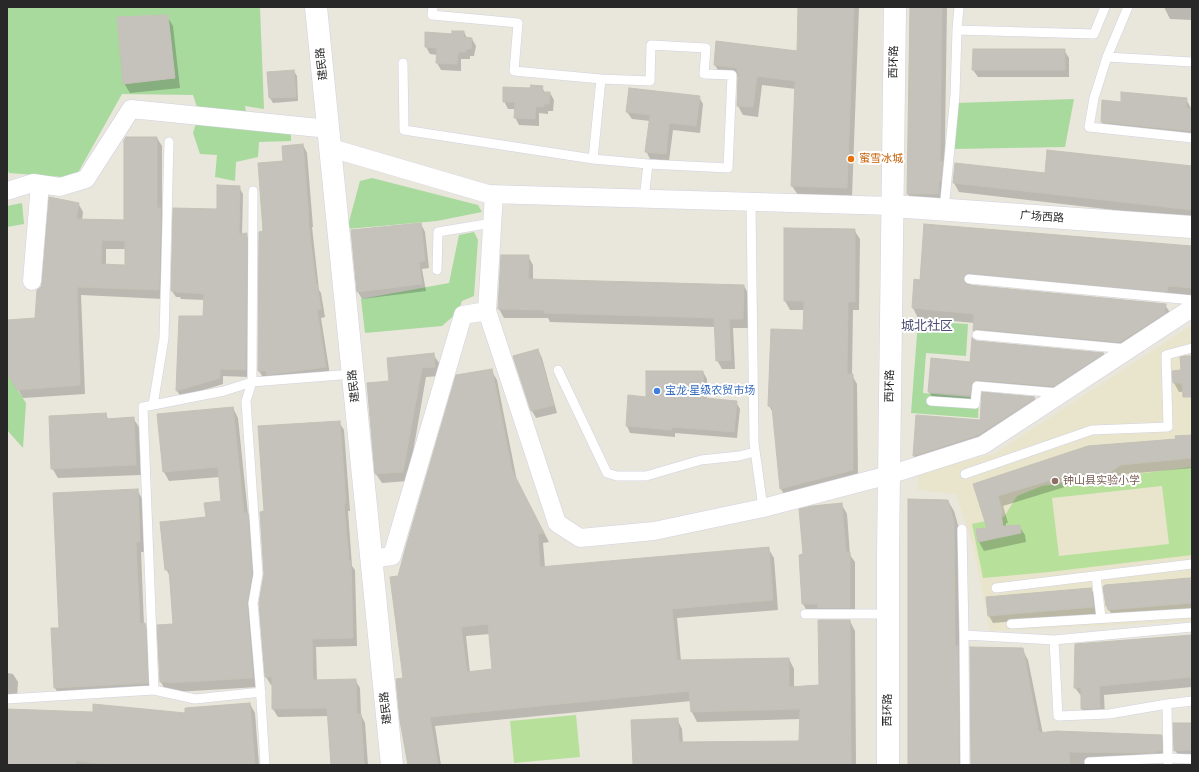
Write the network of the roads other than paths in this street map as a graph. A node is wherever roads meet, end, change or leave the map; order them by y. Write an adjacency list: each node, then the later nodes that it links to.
1 (316, 7): 13 (street, 建民路)
2 (433, 7): 11 (lane)
3 (895, 7): 23 (street, 西环路)
4 (958, 7): 7 (lane)
5 (1105, 7): 7 (lane)
6 (1128, 7): 8 (lane)
7 (957, 30): 24 (lane)
8 (1107, 57): 9 (lane); 12 (lane)
9 (1192, 62)
10 (403, 63): 15 (lane)
11 (601, 79): 15 (lane); 16 (lane)
12 (1192, 138)
13 (330, 139): 17 (street); 20 (street); 37 (street, 建民路)
14 (169, 142): 41 (lane)
15 (594, 159): 16 (lane)
16 (648, 164): 21 (lane)
17 (40, 184): 18 (street); 29 (street)
18 (7, 191)
19 (253, 191): 38 (lane)
20 (494, 194): 21 (street); 25 (street)
21 (644, 199): 22 (street)
22 (751, 202): 23 (street); 42 (lane)
23 (892, 206): 24 (street, 广场西路); 44 (street, 西环路)
24 (944, 210): 26 (street, 广场西路)
25 (492, 223): 27 (lane); 32 (street)
26 (1192, 227)
27 (437, 270)
28 (969, 279): 30 (lane)
29 (32, 281)
30 (1192, 300)
31 (1192, 308): 35 (street)
32 (487, 311): 45 (street); 47 (street)
33 (977, 335): 35 (lane)
34 (1192, 348): 43 (lane)
35 (1130, 349): 39 (street)
36 (558, 370): 42 (lane)
37 (353, 374): 38 (lane); 47 (street, 建民路)
38 (252, 382): 41 (lane); 60 (lane)
39 (1062, 394): 40 (lane); 44 (street)
40 (931, 401)
41 (153, 405): 59 (lane)
42 (755, 452): 45 (lane)
43 (965, 474)
44 (889, 475): 45 (street); 53 (street, 西环路)
45 (763, 508)
46 (962, 528): 57 (lane)
47 (371, 559): 68 (street, 建民路)
48 (1192, 564): 49 (lane)
49 (1096, 576): 50 (lane); 54 (lane)
50 (996, 588)
51 (1192, 613): 54 (lane)
52 (805, 614): 53 (lane)
53 (888, 614): 69 (street, 西环路)
54 (1101, 618): 55 (lane)
55 (1012, 624)
56 (1192, 628): 58 (lane)
57 (964, 635): 58 (lane); 70 (lane)
58 (1054, 640): 63 (lane)
59 (154, 690): 60 (lane); 61 (lane)
60 (261, 692): 67 (lane)
61 (7, 699)
62 (1192, 701): 63 (lane)
63 (1167, 704): 66 (lane)
64 (1192, 759): 66 (lane)
65 (1089, 762): 66 (lane)
66 (1168, 762)
67 (265, 765)
68 (392, 765)
69 (888, 765)
70 (965, 765)

